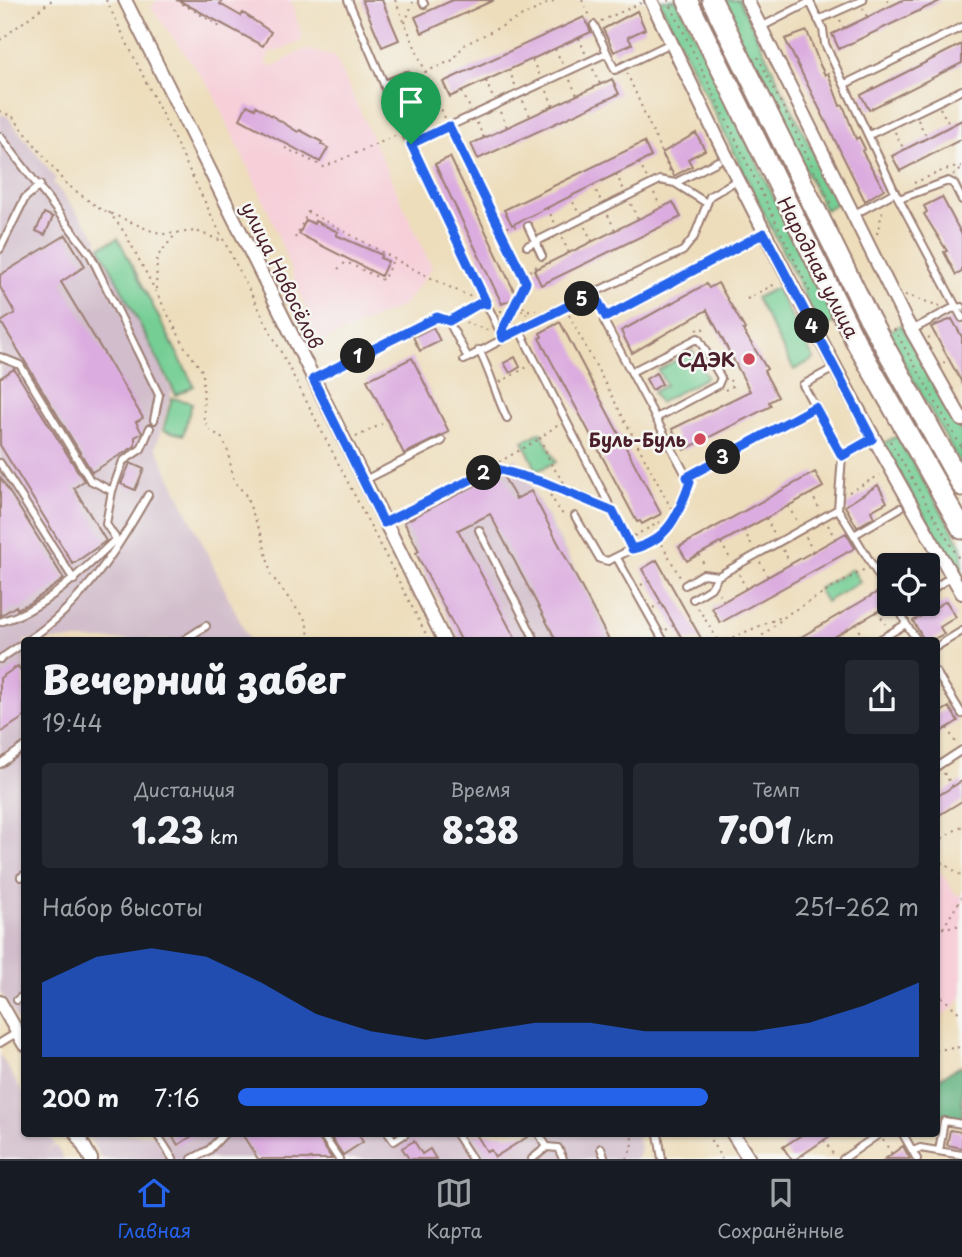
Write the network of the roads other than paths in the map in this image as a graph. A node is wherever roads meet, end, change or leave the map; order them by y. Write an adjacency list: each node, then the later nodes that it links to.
1 (125, 0): 46 (street, улица Новосёлов)
2 (348, 0): 16 (lane)
3 (687, 0): 67 (main road, Народная улица)
4 (712, 0): 60 (main road, Народная улица)
5 (747, 0): 11 (street)
6 (863, 0): 9 (lane)
7 (647, 1): 13 (street)
8 (809, 1): 9 (lane); 11 (lane)
9 (818, 20): 17 (lane)
10 (594, 25): 14 (lane)
11 (759, 27): 30 (street)
12 (962, 27): 17 (lane)
13 (671, 43): 14 (lane); 23 (street)
14 (607, 53): 21 (lane)
15 (407, 75): 16 (lane)
16 (384, 84): 21 (lane)
17 (845, 84): 19 (lane)
18 (962, 90): 19 (lane)
19 (869, 135): 26 (lane)
20 (0, 136): 25 (lane)
21 (411, 144): 41 (lane)
22 (718, 161): 24 (lane)
23 (737, 180): 29 (lane); 32 (street)
24 (675, 183): 29 (lane); 33 (lane)
25 (40, 185): 35 (lane); 50 (lane)
26 (895, 192): 27 (lane); 30 (lane)
27 (899, 200): 28 (lane); 37 (lane)
28 (962, 200)
29 (705, 202): 39 (lane)
30 (852, 215): 40 (street)
31 (527, 226): 33 (lane)
32 (764, 233): 44 (street); 45 (lane)
33 (535, 242): 34 (lane); 36 (lane)
34 (527, 246)
35 (0, 249)
36 (544, 259)
37 (956, 308): 38 (lane); 40 (lane)
38 (962, 318)
39 (519, 330): 41 (lane); 70 (lane)
40 (912, 330): 51 (street)
41 (502, 335): 42 (lane)
42 (479, 350): 46 (lane); 48 (lane)
43 (0, 357): 61 (lane)
44 (834, 368): 47 (lane); 53 (street)
45 (631, 372): 49 (lane); 49 (lane)
46 (313, 379): 59 (street, улица Новосёлов)
47 (815, 407): 55 (lane); 58 (lane)
48 (508, 418)
49 (656, 418): 58 (lane)
50 (154, 420)
51 (962, 420)
52 (150, 428): 61 (lane)
53 (877, 436): 55 (lane); 74 (street)
54 (442, 441): 59 (lane)
55 (842, 456): 64 (lane)
56 (0, 463): 75 (lane)
57 (494, 468): 66 (lane)
58 (687, 477): 70 (lane)
59 (363, 481): 66 (street, улица Новосёлов)
60 (962, 486)
61 (112, 491): 75 (lane)
62 (148, 495): 85 (lane)
63 (900, 508): 69 (lane)
64 (838, 509): 69 (lane); 73 (lane)
65 (575, 516): 71 (lane)
66 (384, 523): 87 (street, улица Новосёлов)
67 (962, 528)
68 (479, 530): 88 (lane)
69 (854, 535): 72 (lane)
70 (632, 549): 71 (lane)
71 (617, 558): 89 (lane)
72 (877, 573)
73 (718, 576): 77 (lane); 79 (lane)
74 (952, 576): 76 (lane); 78 (street)
75 (74, 580): 81 (lane)
76 (940, 584)
77 (685, 585)
78 (962, 593)
79 (693, 599)
80 (902, 616): 82 (lane)
81 (0, 622)
82 (906, 624): 90 (lane); 91 (lane)
83 (206, 626): 86 (lane)
84 (962, 631): 92 (lane)
85 (33, 637)
86 (189, 637)
87 (442, 637)
88 (533, 637)
89 (661, 637)
90 (884, 637)
91 (915, 637)
92 (940, 645)
93 (21, 646): 94 (lane)
94 (0, 659)
95 (940, 678): 96 (lane)
96 (962, 713)
97 (21, 749): 99 (lane)
98 (961, 751): 100 (lane)
99 (0, 764)
100 (940, 765)
101 (21, 998): 102 (lane)
102 (18, 1000)
103 (0, 1002): 104 (street)
104 (18, 1032): 105 (street); 106 (lane)
105 (21, 1038)
106 (0, 1043)
107 (962, 1124): 121 (lane)
108 (79, 1137): 123 (street)
109 (159, 1137): 124 (lane)
110 (221, 1137): 125 (lane)
111 (324, 1137): 126 (lane)
112 (458, 1137): 127 (lane)
113 (541, 1137): 118 (lane)
114 (658, 1137): 131 (lane)
115 (735, 1137): 132 (street)
116 (875, 1137): 133 (lane)
117 (905, 1137): 120 (lane)
118 (547, 1147): 128 (lane); 129 (lane)
119 (601, 1148): 130 (lane)
120 (913, 1151): 121 (lane); 134 (lane)
121 (939, 1152): 122 (lane)
122 (962, 1155)
123 (91, 1159)
124 (173, 1159)
125 (192, 1159)
126 (339, 1159)
127 (472, 1159)
128 (532, 1159)
129 (564, 1159)
130 (605, 1159)
131 (662, 1159)
132 (748, 1159)
133 (843, 1159)
134 (917, 1159)

